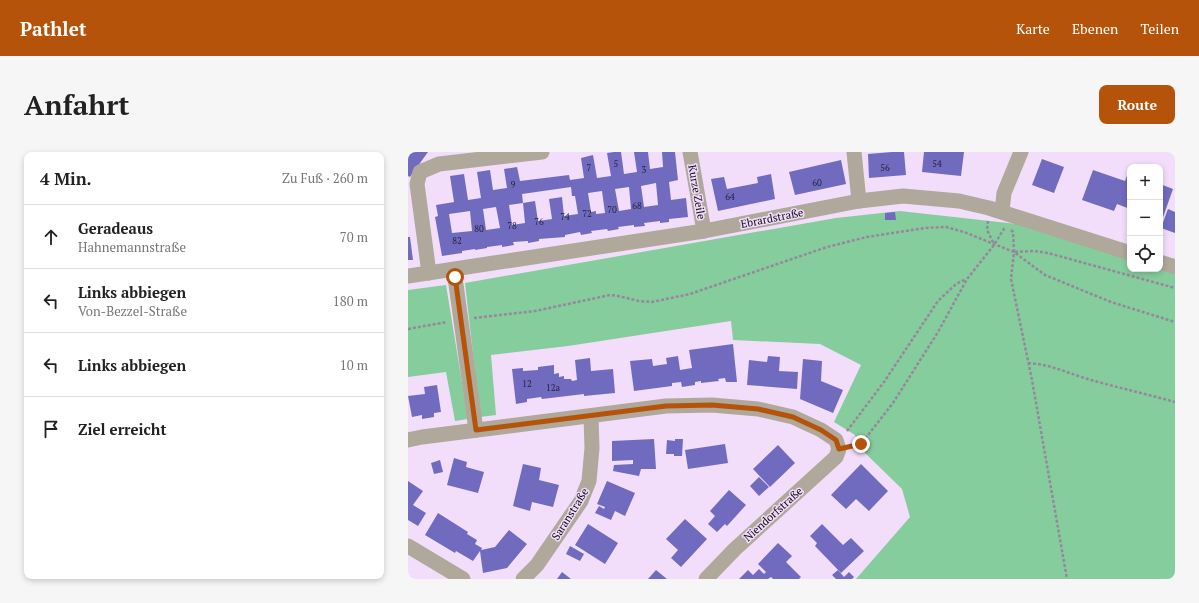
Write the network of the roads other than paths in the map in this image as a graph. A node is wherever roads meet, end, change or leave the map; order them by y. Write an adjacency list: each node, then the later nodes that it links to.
1 (542, 152): 12 (street)
2 (690, 152): 7 (street, Kurze Zeile)
3 (854, 152): 5 (street)
4 (1021, 152): 6 (street)
5 (859, 201): 6 (street, Ebrardstraße); 7 (street, Ebrardstraße)
6 (995, 210): 8 (street, Ebrardstraße)
7 (704, 231): 11 (street, Ebrardstraße)
8 (1127, 252)
9 (1163, 263): 10 (street)
10 (1175, 267)
11 (454, 270): 12 (street, Ebrardstraße); 15 (street)
12 (429, 273): 13 (street, Ebrardstraße)
13 (408, 276)
14 (591, 416): 15 (street); 19 (street, Saranstraße); 20 (street, Niendorfstraße)
15 (476, 430): 16 (street)
16 (408, 440)
17 (408, 546): 18 (street)
18 (463, 579)
19 (523, 579)
20 (706, 579)

